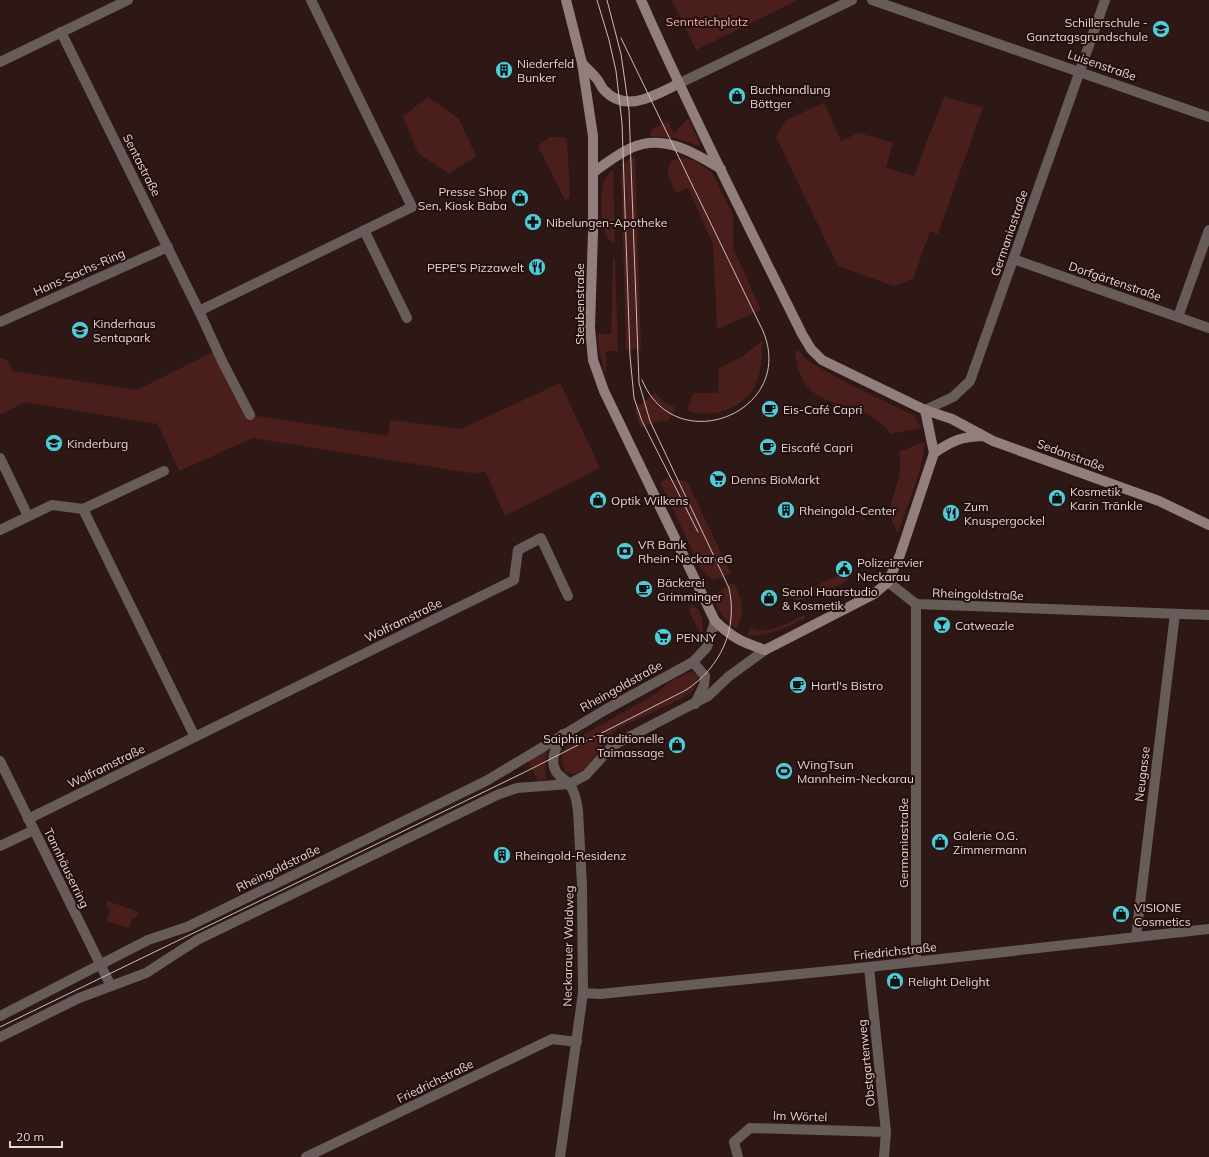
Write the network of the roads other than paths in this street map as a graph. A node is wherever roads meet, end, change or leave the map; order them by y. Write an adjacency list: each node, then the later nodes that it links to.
1 (128, 0): 8 (street)
2 (311, 0): 17 (street)
3 (566, 0): 11 (street, Steubenstraße)
4 (641, 0): 13 (street)
5 (852, 0): 13 (street)
6 (872, 0): 12 (street, Luisenstraße)
7 (1105, 0): 12 (street, Germaniastraße)
8 (108, 4): 9 (street)
9 (61, 32): 10 (street); 19 (street, Sentastraße)
10 (0, 62)
11 (582, 63): 13 (street); 16 (street, Steubenstraße)
12 (1079, 71): 14 (street, Luisenstraße); 20 (street, Germaniastraße)
13 (678, 84): 15 (street)
14 (1209, 117)
15 (721, 169): 16 (street); 26 (street)
16 (594, 172): 41 (street, Steubenstraße)
17 (364, 230): 21 (street); 23 (street)
18 (1209, 230): 22 (street)
19 (168, 247): 21 (street, Sentastraße); 24 (street, Hans-Sachs-Ring)
20 (1013, 259): 22 (street, Dorfgärtenstraße); 26 (street, Germaniastraße)
21 (199, 311): 27 (street, Sentastraße)
22 (1178, 317): 25 (street, Dorfgärtenstraße)
23 (407, 318)
24 (0, 322)
25 (1209, 328)
26 (925, 410): 28 (street, Sedanstraße); 29 (street)
27 (250, 415)
28 (983, 436): 29 (street); 34 (street, Sedanstraße)
29 (934, 453): 36 (street)
30 (0, 458): 33 (street)
31 (164, 471): 32 (street)
32 (83, 509): 33 (street); 46 (street)
33 (28, 516): 35 (street)
34 (1209, 525)
35 (0, 530)
36 (888, 582): 38 (street, Rheingoldstraße); 42 (street)
37 (568, 596): 46 (street, Wolframstraße)
38 (916, 604): 39 (street, Rheingoldstraße); 54 (street, Germaniastraße)
39 (1175, 614): 40 (street, Rheingoldstraße); 53 (street, Neugasse)
40 (1209, 615)
41 (716, 621): 42 (street, Steubenstraße); 43 (street, Rheingoldstraße)
42 (766, 650): 44 (street)
43 (692, 662): 44 (street); 45 (street, Rheingoldstraße)
44 (695, 704): 48 (street)
45 (563, 734): 48 (street); 55 (street, Rheingoldstraße)
46 (195, 737): 49 (street, Wolframstraße)
47 (0, 761): 49 (street, Tannhäuserring)
48 (569, 784): 57 (street); 58 (street, Neckarauer Waldweg)
49 (28, 819): 50 (street, Tannhäuserring)
50 (34, 830): 51 (street); 55 (street, Tannhäuserring)
51 (0, 846)
52 (1209, 929): 53 (street, Friedrichstraße)
53 (1136, 937): 54 (street, Friedrichstraße)
54 (916, 961): 56 (street, Friedrichstraße)
55 (100, 964): 57 (street, Tannhäuserring); 59 (street, Rheingoldstraße)
56 (869, 967): 58 (street, Friedrichstraße); 62 (street, Obstgartenweg)
57 (111, 986): 60 (street)
58 (583, 993): 61 (street, Neckarauer Waldweg)
59 (0, 1016)
60 (0, 1037)
61 (577, 1042): 63 (street, Friedrichstraße); 64 (street, Neckarauer Waldweg)
62 (886, 1132): 65 (street, Im Wörtel); 66 (street, Obstgartenweg)
63 (306, 1157)
64 (560, 1157)
65 (738, 1157)
66 (884, 1157)

